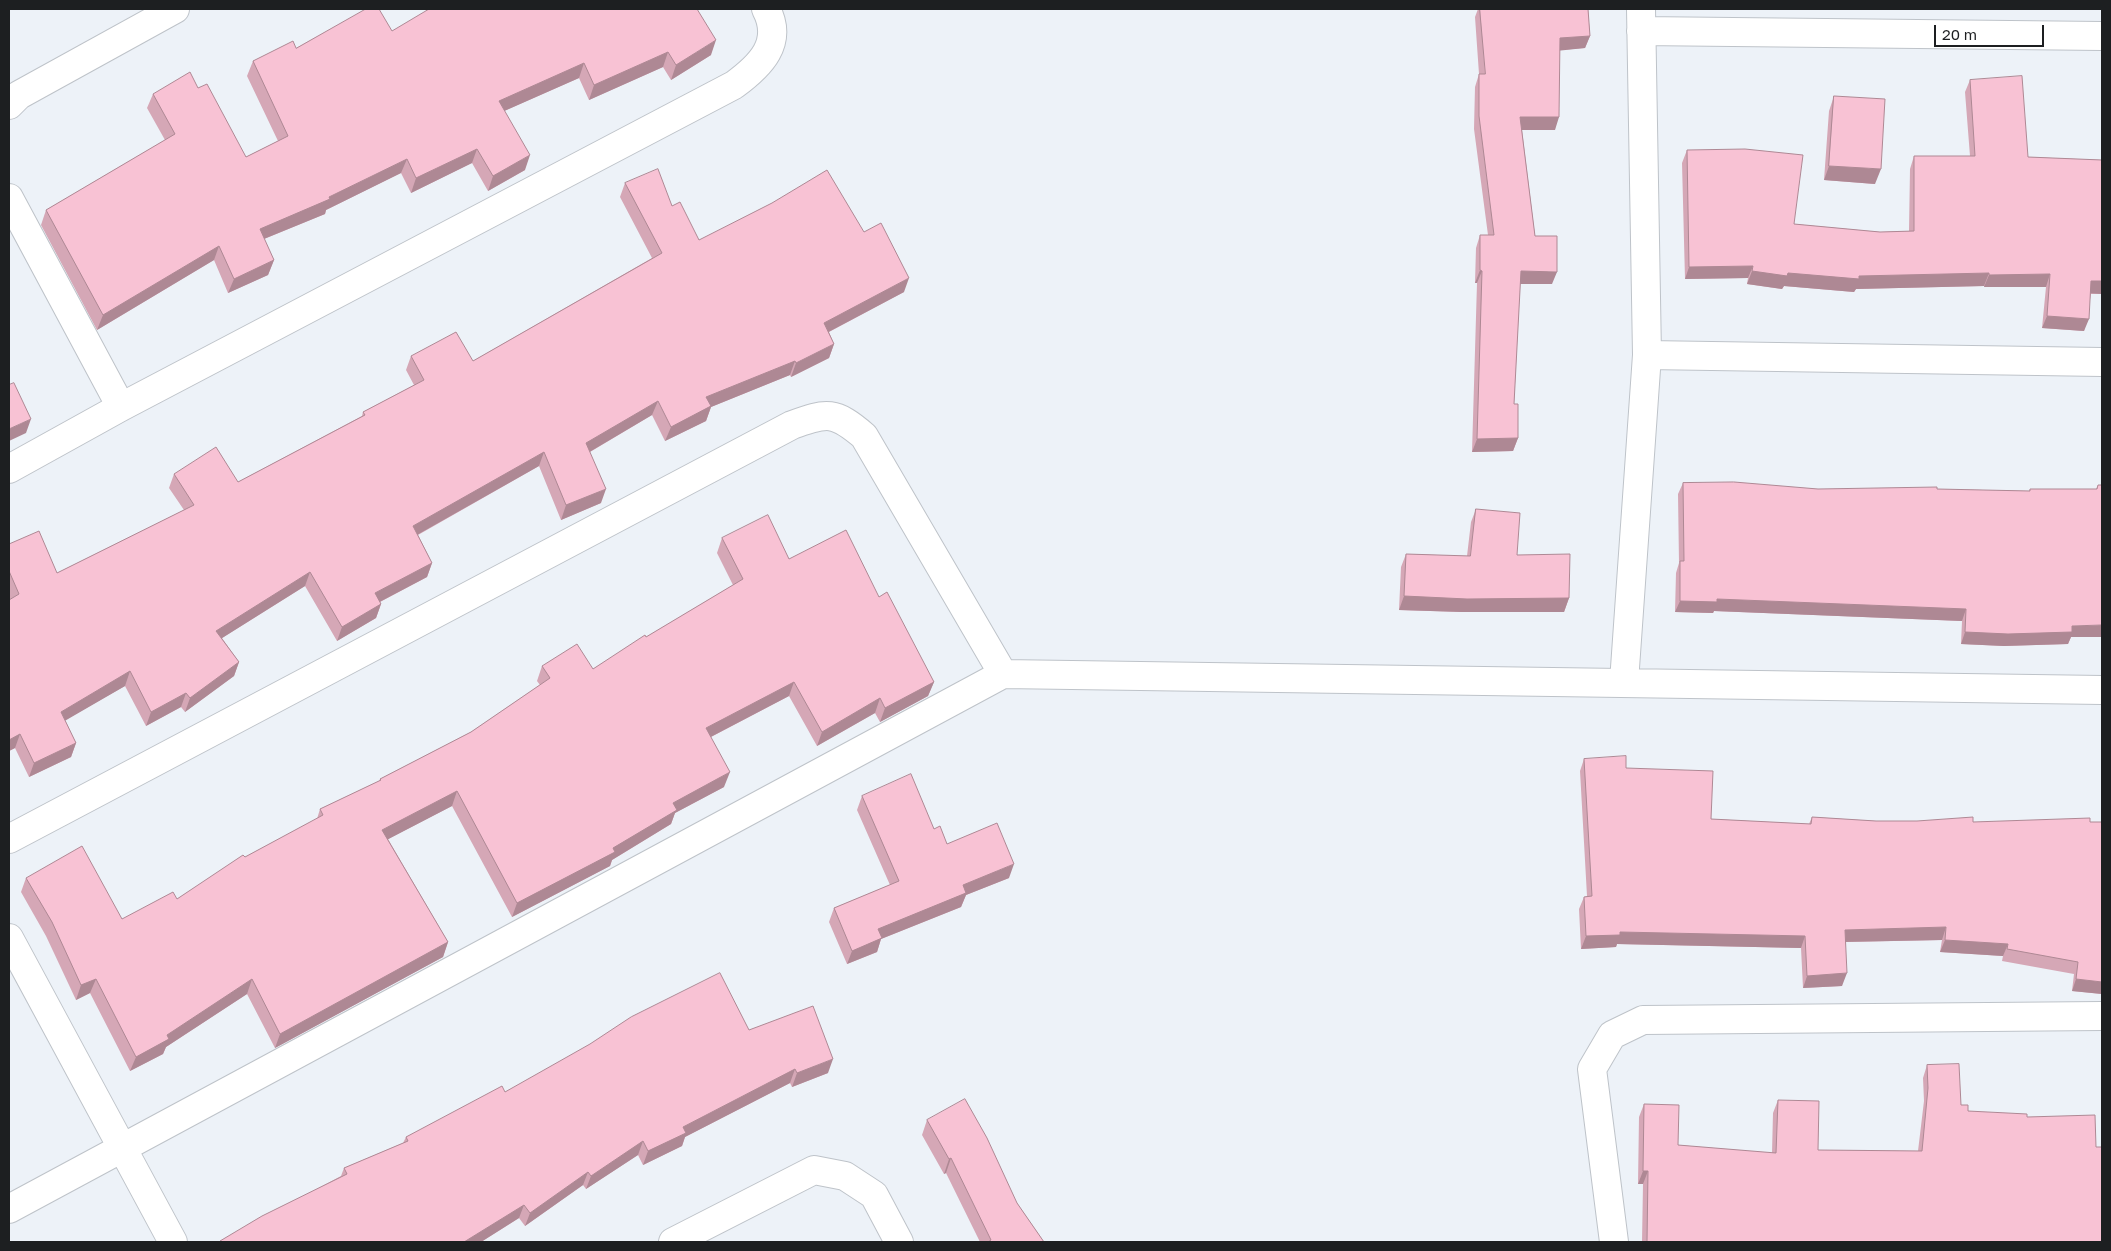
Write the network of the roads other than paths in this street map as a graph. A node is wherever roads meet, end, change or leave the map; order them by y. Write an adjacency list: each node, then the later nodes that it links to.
1 (175, 9): 5 (street)
2 (766, 9): 9 (street)
3 (1641, 20): 4 (street); 7 (street)
4 (2102, 36)
5 (9, 105)
6 (9, 198): 9 (street)
7 (1647, 355): 8 (street); 12 (street)
8 (2102, 362)
9 (121, 407): 10 (street)
10 (9, 469)
11 (1003, 674): 12 (street); 14 (street); 17 (street)
12 (1624, 682): 13 (street)
13 (2102, 690)
14 (9, 839)
15 (9, 938): 17 (street)
16 (2102, 1016): 22 (street)
17 (122, 1149): 18 (street); 19 (street)
18 (9, 1209)
19 (172, 1242)
20 (673, 1242): 21 (street)
21 (899, 1242)
22 (1614, 1242)

